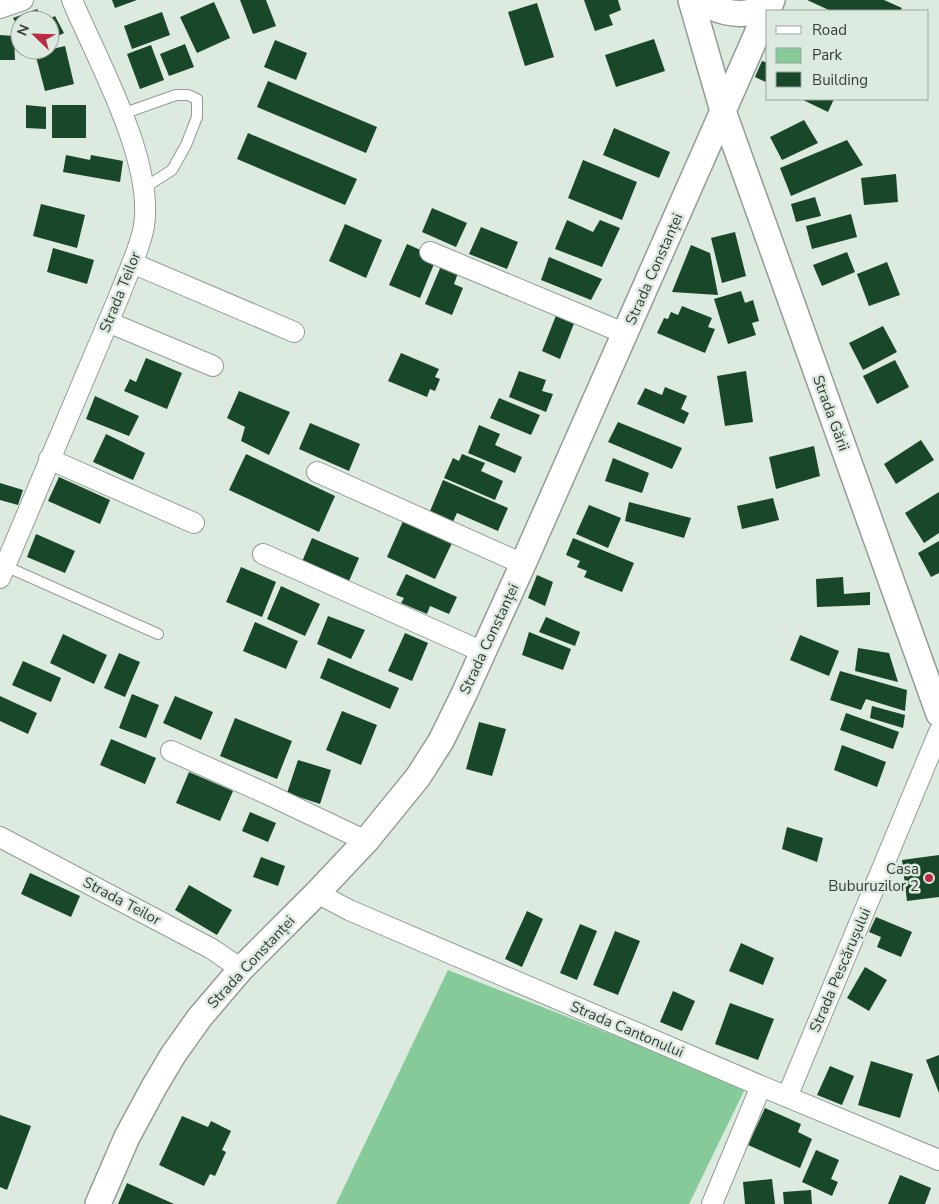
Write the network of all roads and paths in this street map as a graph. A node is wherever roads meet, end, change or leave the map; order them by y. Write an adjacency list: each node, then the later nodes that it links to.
1 (23, 0): 6 (street)
2 (72, 0): 9 (street, Strada Teilor)
3 (691, 0): 8 (street)
4 (696, 0): 5 (street)
5 (771, 0)
6 (0, 8)
7 (766, 12): 8 (street, Strada Constanței)
8 (723, 111): 15 (street, Strada Constanței); 25 (street, Strada Gării)
9 (122, 114): 10 (street, Strada Teilor); 10 (lane)
10 (144, 188): 12 (street, Strada Teilor)
11 (430, 252): 15 (street)
12 (132, 263): 13 (street, Strada Teilor); 14 (street)
13 (108, 322): 16 (street); 17 (street, Strada Teilor)
14 (294, 332)
15 (626, 334): 21 (street, Strada Constanței)
16 (213, 366)
17 (49, 459): 19 (street); 22 (street, Strada Teilor)
18 (317, 472): 21 (street)
19 (194, 523)
20 (263, 554): 24 (street)
21 (523, 564): 24 (street, Strada Constanței)
22 (3, 572): 23 (lane)
23 (158, 634)
24 (483, 652): 29 (street, Strada Constanței)
25 (939, 714)
26 (939, 732): 33 (street, Strada Pescărușului)
27 (171, 752): 29 (street)
28 (0, 838): 31 (street, Strada Teilor)
29 (366, 841): 30 (street, Strada Constanței)
30 (317, 893): 31 (street, Strada Constanței); 32 (street, Strada Cantonului)
31 (240, 969): 35 (street, Strada Constanței)
32 (761, 1086): 33 (street, Strada Cantonului); 36 (street)
33 (787, 1097): 34 (street, Strada Cantonului)
34 (939, 1160)
35 (98, 1204)
36 (712, 1204)

